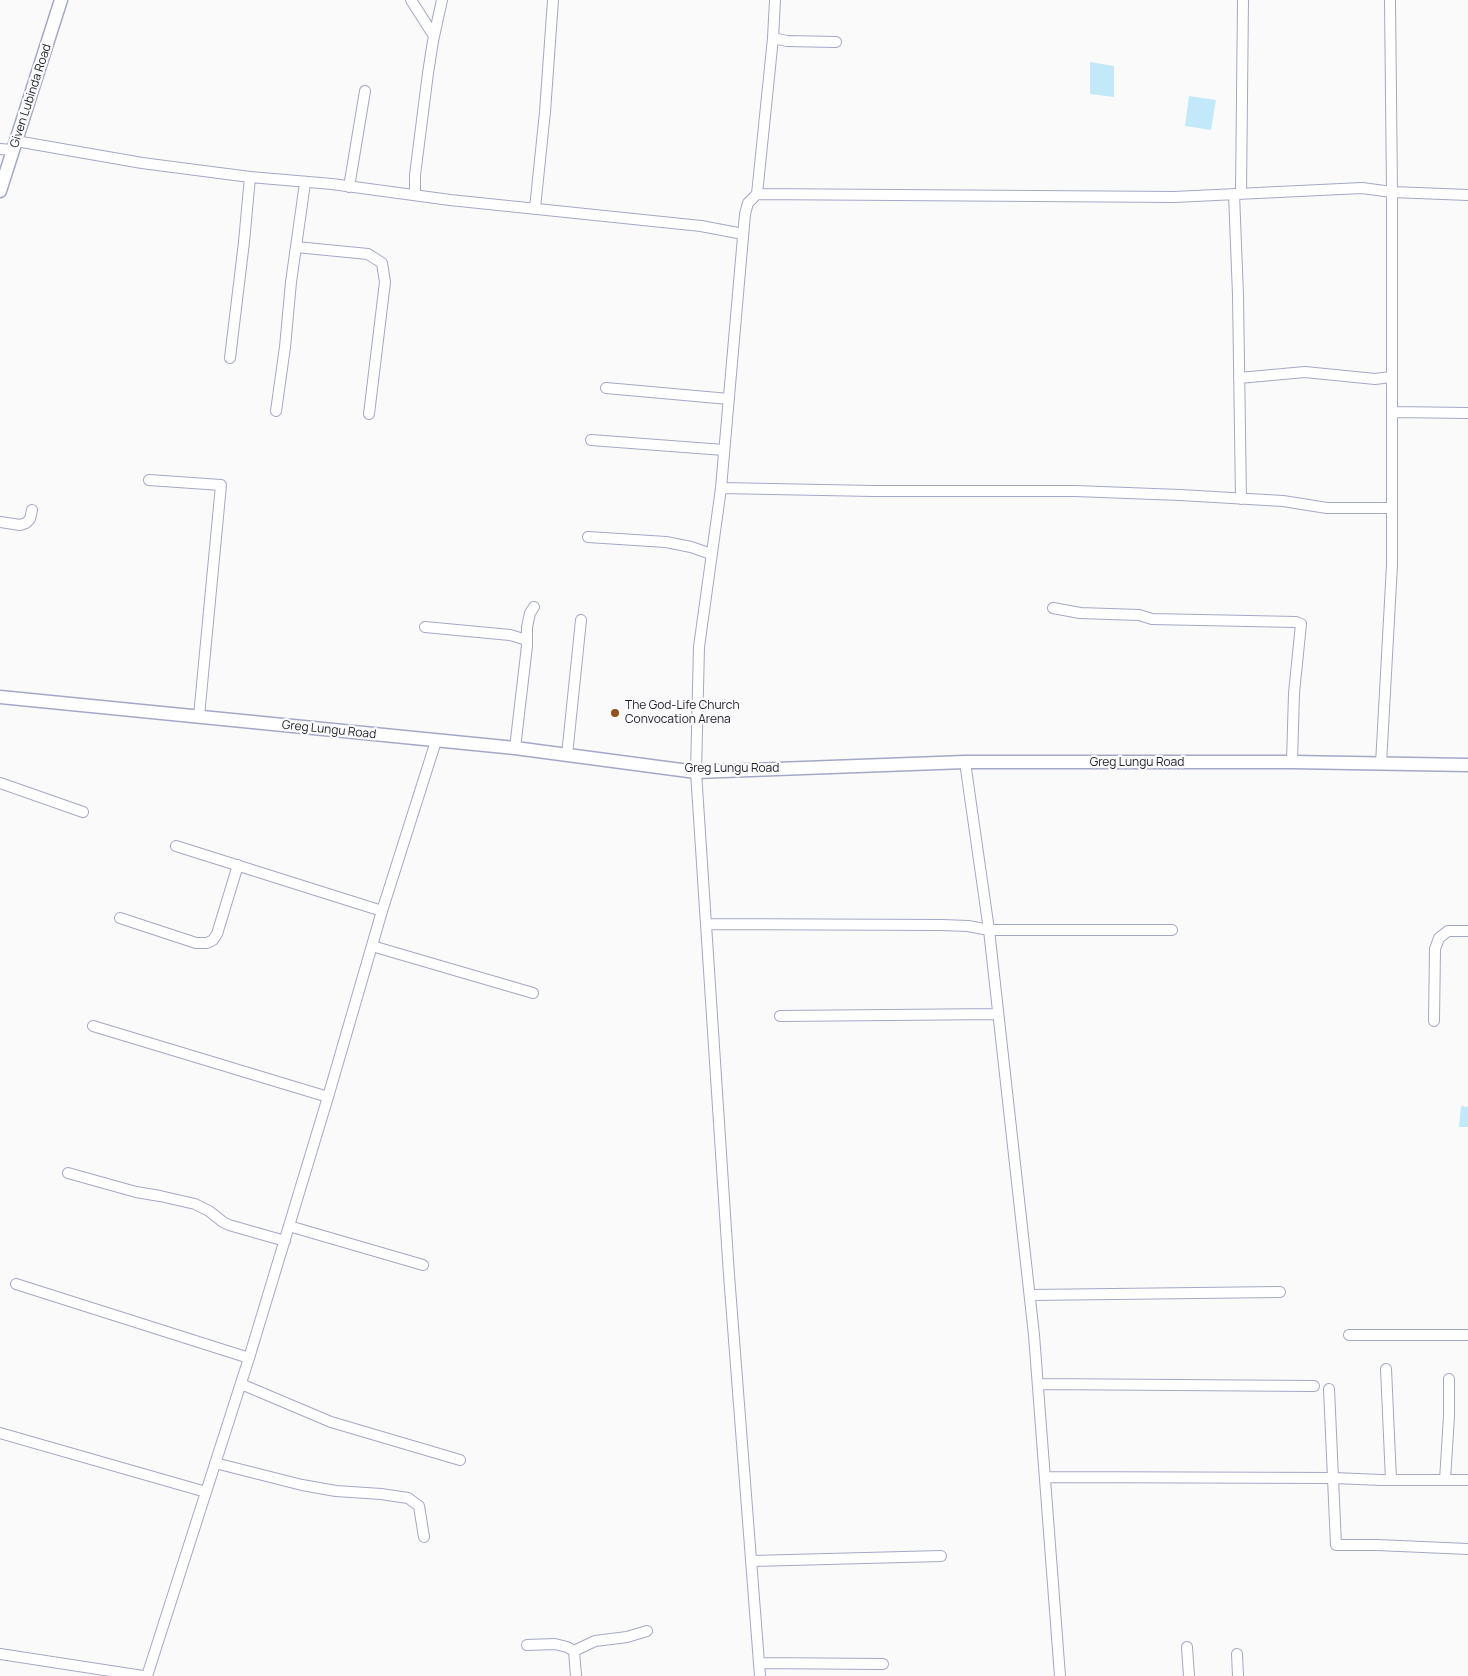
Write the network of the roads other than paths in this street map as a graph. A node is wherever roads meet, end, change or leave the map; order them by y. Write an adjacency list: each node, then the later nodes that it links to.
1 (61, 0): 12 (street, Given Lubinda Road)
2 (411, 0): 8 (street)
3 (442, 0): 8 (street)
4 (553, 0): 23 (street)
5 (774, 0): 9 (street)
6 (1243, 0): 19 (street)
7 (1390, 0): 18 (street)
8 (434, 36): 22 (street)
9 (773, 38): 10 (street); 20 (street)
10 (836, 42)
11 (365, 90): 16 (street)
12 (15, 146): 13 (street); 14 (street); 17 (street, Given Lubinda Road)
13 (0, 149)
14 (250, 177): 15 (street); 26 (street)
15 (305, 183): 16 (street); 25 (street)
16 (349, 187): 22 (street)
17 (0, 191)
18 (1392, 192): 19 (street); 21 (street); 28 (street)
19 (1238, 193): 20 (street); 27 (street)
20 (757, 194): 24 (street)
21 (1468, 195)
22 (415, 196): 23 (street)
23 (535, 208): 24 (street)
24 (743, 234): 30 (street)
25 (296, 247): 31 (street); 33 (street)
26 (230, 358)
27 (1239, 378): 28 (street); 39 (street)
28 (1391, 378): 32 (street)
29 (606, 388): 30 (street)
30 (729, 399): 36 (street)
31 (276, 411)
32 (1392, 412): 34 (street); 40 (street)
33 (368, 414)
34 (1468, 414)
35 (591, 440): 36 (street)
36 (724, 450): 38 (street)
37 (150, 480): 51 (street)
38 (721, 488): 39 (street); 44 (street)
39 (1241, 499): 40 (street)
40 (1391, 508): 57 (street)
41 (32, 510): 42 (street)
42 (0, 522)
43 (588, 537): 44 (street)
44 (712, 554): 59 (street)
45 (534, 607): 49 (street)
46 (1053, 608): 56 (street)
47 (581, 620): 54 (street)
48 (425, 627): 49 (street)
49 (527, 640): 53 (street)
50 (0, 697): 51 (street, Greg Lungu Road)
51 (199, 716): 52 (street, Greg Lungu Road)
52 (436, 741): 53 (street, Greg Lungu Road); 64 (street)
53 (514, 748): 54 (street, Greg Lungu Road)
54 (567, 755): 59 (street, Greg Lungu Road)
55 (965, 762): 56 (street, Greg Lungu Road); 59 (street, Greg Lungu Road); 67 (street)
56 (1292, 762): 57 (street, Greg Lungu Road)
57 (1381, 764): 58 (street, Greg Lungu Road)
58 (1468, 764)
59 (696, 772): 66 (street)
60 (0, 783): 61 (street)
61 (83, 812)
62 (176, 846): 63 (street)
63 (238, 865): 64 (street); 65 (street)
64 (382, 911): 70 (street)
65 (120, 918)
66 (706, 924): 67 (street); 105 (street)
67 (989, 930): 68 (street); 72 (street)
68 (1172, 930)
69 (1468, 931): 74 (street)
70 (372, 946): 71 (street); 76 (street)
71 (532, 993)
72 (998, 1014): 73 (street); 83 (street)
73 (780, 1016)
74 (1434, 1022)
75 (93, 1026): 76 (street)
76 (328, 1097): 78 (street)
77 (68, 1173): 79 (street)
78 (289, 1226): 79 (street); 80 (street)
79 (284, 1241): 86 (street)
80 (423, 1265)
81 (16, 1284): 86 (street)
82 (1280, 1292): 83 (street)
83 (1030, 1295): 90 (street)
84 (1349, 1335): 85 (street)
85 (1468, 1335)
86 (249, 1358): 89 (street)
87 (1386, 1369): 98 (street)
88 (1449, 1379): 99 (street)
89 (241, 1384): 94 (street); 95 (street)
90 (1039, 1384): 91 (street); 96 (street)
91 (1314, 1386)
92 (1330, 1389): 97 (street)
93 (0, 1434): 101 (street)
94 (460, 1460)
95 (215, 1463): 101 (street); 102 (street)
96 (1045, 1477): 97 (street); 119 (street)
97 (1334, 1478): 98 (street); 103 (street)
98 (1391, 1480): 99 (street)
99 (1445, 1480): 100 (street)
100 (1468, 1480)
101 (206, 1492): 116 (street)
102 (424, 1537)
103 (1468, 1549)
104 (941, 1556): 105 (street)
105 (752, 1561): 112 (street)
106 (647, 1632): 109 (street)
107 (527, 1645): 109 (street)
108 (1187, 1647): 120 (street)
109 (574, 1651): 117 (street)
110 (0, 1654): 114 (street)
111 (1237, 1654): 121 (street)
112 (759, 1663): 113 (street); 118 (street)
113 (883, 1664)
114 (111, 1674): 115 (street)
115 (143, 1676)
116 (147, 1676)
117 (576, 1676)
118 (760, 1676)
119 (1060, 1676)
120 (1189, 1676)
121 (1238, 1676)

